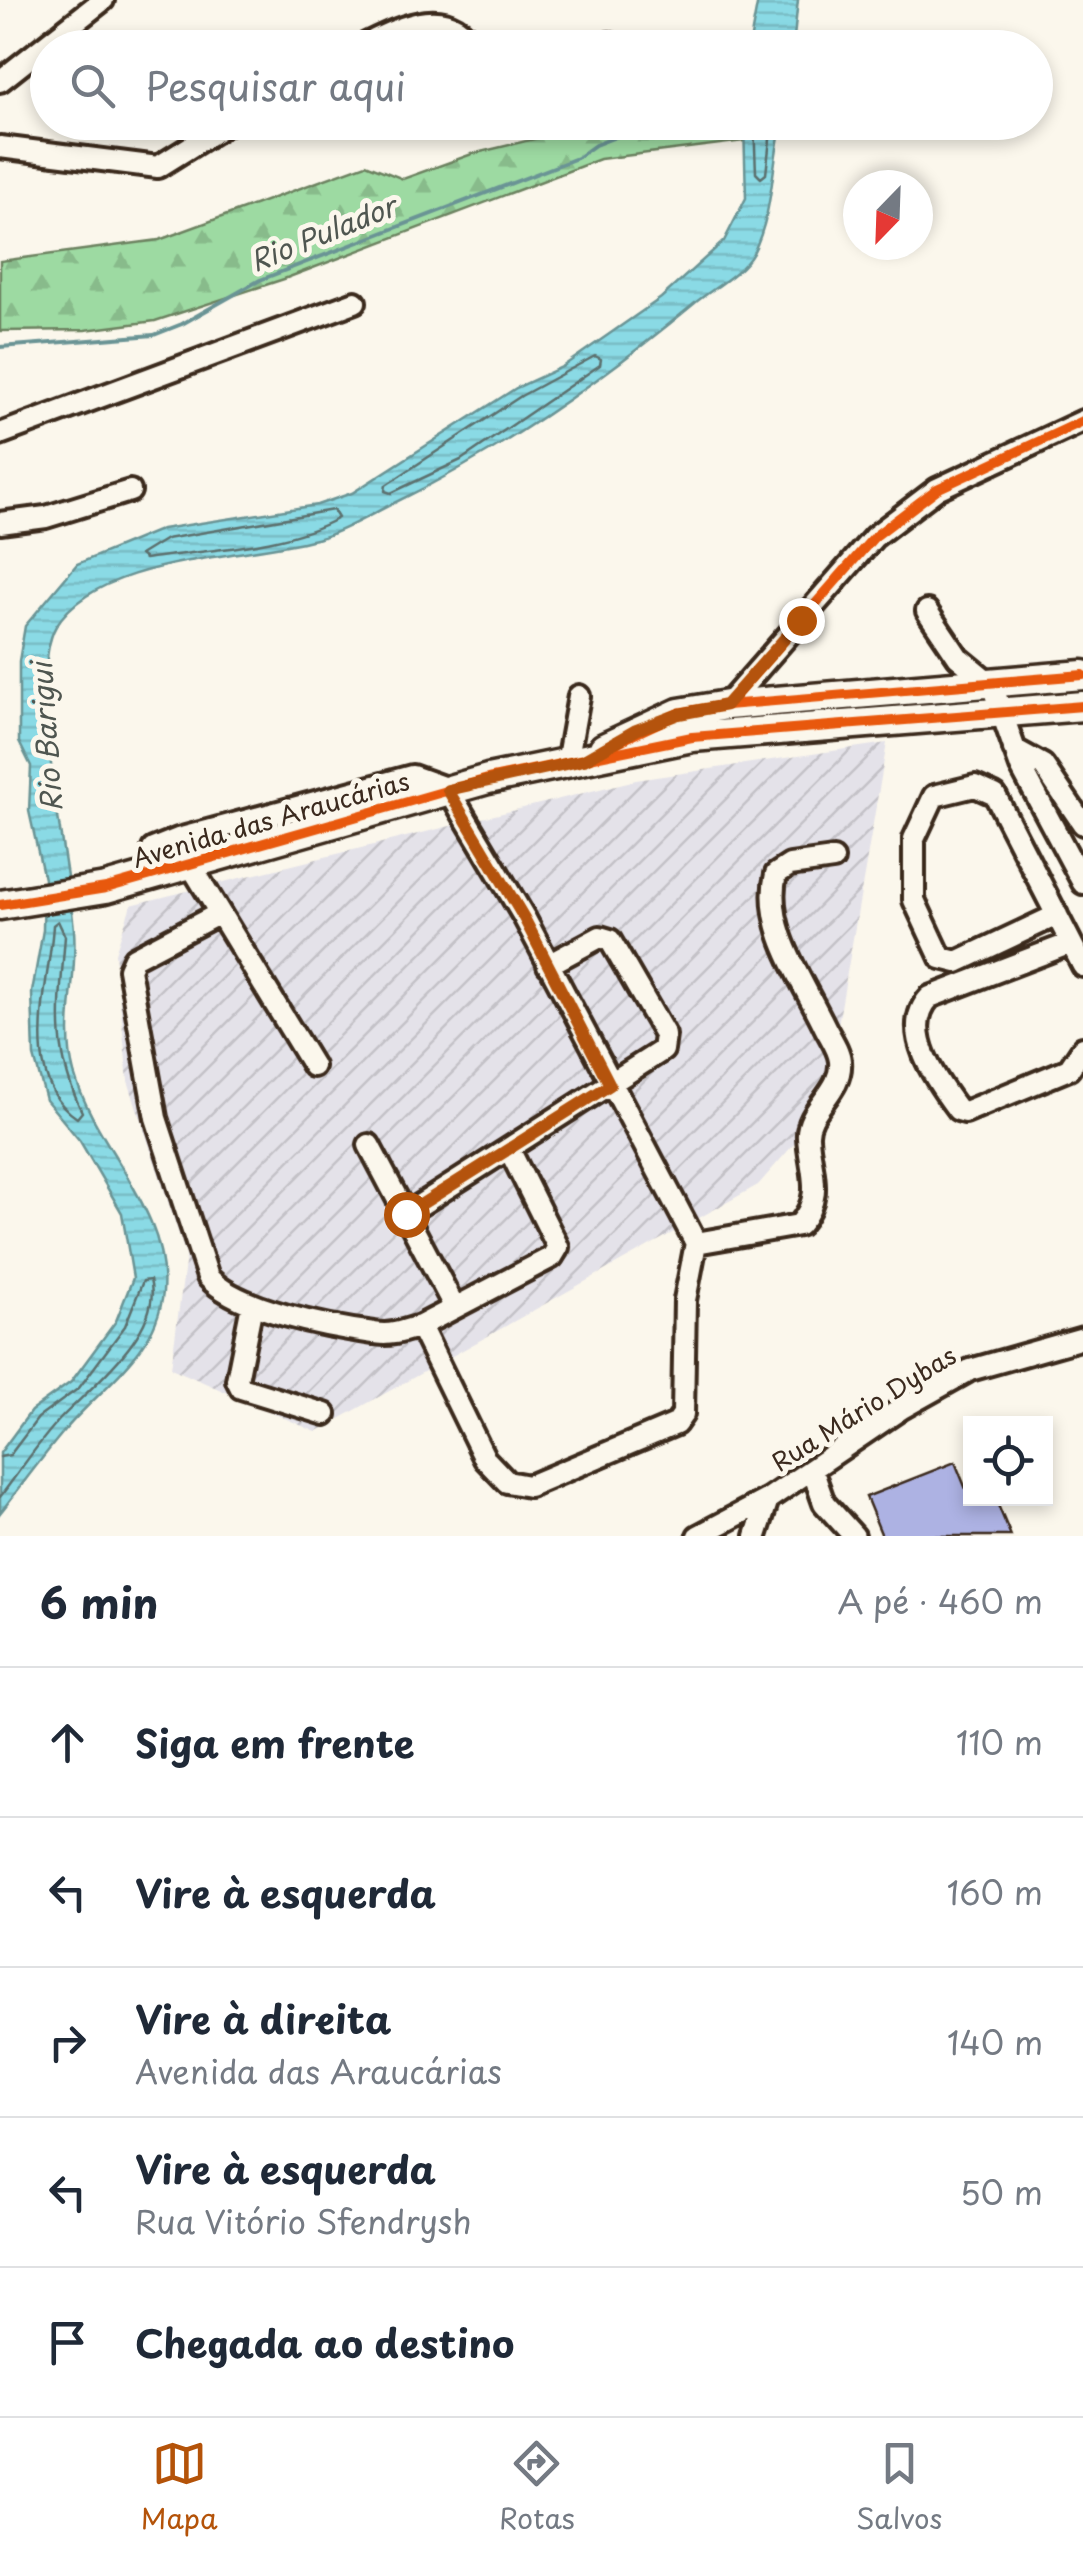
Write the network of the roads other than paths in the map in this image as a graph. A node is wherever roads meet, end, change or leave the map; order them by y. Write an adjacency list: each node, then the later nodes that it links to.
1 (104, 0): 2 (street)
2 (65, 30)
3 (401, 30): 4 (street)
4 (461, 30)
5 (30, 57): 6 (street)
6 (0, 80)
7 (202, 140): 8 (street)
8 (0, 147)
9 (355, 302): 11 (street)
10 (1083, 421): 18 (street)
11 (0, 434)
12 (130, 491): 13 (street)
13 (0, 523)
14 (926, 612): 16 (street)
15 (1083, 675): 16 (main road, Avenida das Araucárias)
16 (992, 684): 18 (main road, Avenida das Araucárias); 20 (street)
17 (579, 696): 23 (street)
18 (726, 705): 21 (main road); 23 (main road, Avenida das Araucárias)
19 (1083, 706): 20 (main road, Avenida das Araucárias)
20 (1002, 714): 21 (main road, Avenida das Araucárias); 22 (street)
21 (692, 737): 23 (main road, Avenida das Araucárias)
22 (1014, 749): 25 (street); 30 (street)
23 (575, 762): 24 (main road, Avenida das Araucárias)
24 (448, 790): 26 (street); 28 (main road, Avenida das Araucárias); 35 (street)
25 (1083, 824)
26 (178, 838): 28 (street); 29 (street)
27 (832, 859): 43 (street)
28 (189, 866): 29 (main road, Avenida das Araucárias); 32 (street)
29 (160, 874): 31 (main road, Avenida das Araucárias)
30 (1083, 883)
31 (0, 904)
32 (218, 914): 38 (street); 44 (street)
33 (1057, 915): 33 (street); 34 (street)
34 (1071, 943): 36 (street); 37 (street)
35 (548, 964): 39 (street); 39 (street)
36 (1083, 966)
37 (1083, 1048)
38 (313, 1066)
39 (610, 1085): 41 (street); 43 (street)
40 (369, 1145): 42 (street)
41 (509, 1149): 42 (street); 45 (street)
42 (406, 1214): 45 (street)
43 (696, 1242): 46 (street)
44 (252, 1305): 46 (street); 48 (street)
45 (454, 1306): 46 (street)
46 (420, 1326)
47 (1083, 1338): 49 (street, Rua Mário Dybas)
48 (325, 1414)
49 (812, 1469): 50 (street, Rua Mário Dybas); 53 (street)
50 (768, 1499): 51 (street); 52 (street, Rua Mário Dybas)
51 (698, 1536)
52 (756, 1536)
53 (854, 1536)

